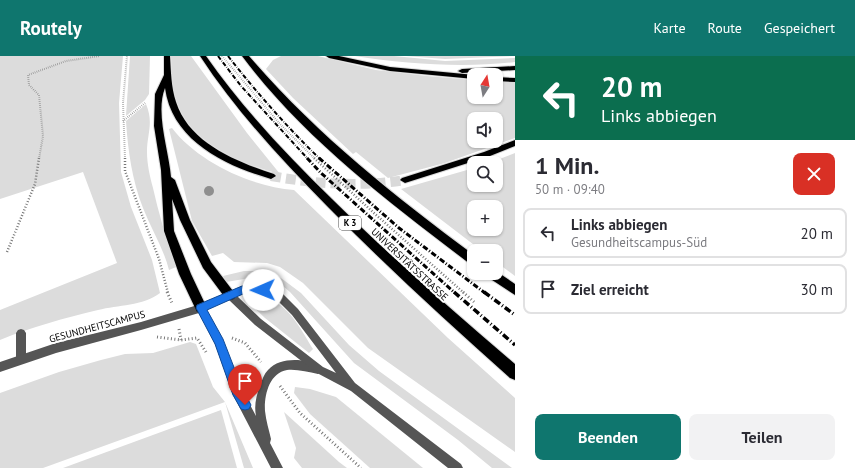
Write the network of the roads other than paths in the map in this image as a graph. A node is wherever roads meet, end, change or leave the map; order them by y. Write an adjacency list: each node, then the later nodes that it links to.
1 (167, 56): 7 (highway)
2 (203, 56): 24 (highway, UNIVERSITÄTSSTRASSE / K 3)
3 (245, 56): 15 (highway)
4 (329, 56): 6 (highway)
5 (515, 68): 6 (highway)
6 (418, 73): 8 (highway)
7 (168, 74): 12 (highway); 13 (highway)
8 (467, 76)
9 (503, 79): 10 (highway)
10 (515, 80)
11 (515, 143): 14 (highway)
12 (166, 170): 18 (highway); 19 (highway)
13 (271, 176)
14 (405, 180)
15 (467, 256)
16 (500, 280): 17 (highway)
17 (515, 290)
18 (230, 295): 19 (street, GESUNDHEITSCAMPUS); 23 (street); 25 (street, GESUNDHEITSCAMPUS)
19 (200, 308): 21 (street, GESUNDHEITSCAMPUS); 26 (street)
20 (21, 333): 21 (street)
21 (22, 359): 22 (street, GESUNDHEITSCAMPUS)
22 (0, 367)
23 (320, 370): 25 (street); 26 (street)
24 (515, 372)
25 (354, 388): 28 (street)
26 (267, 445): 27 (street)
27 (277, 468)
28 (457, 468)

